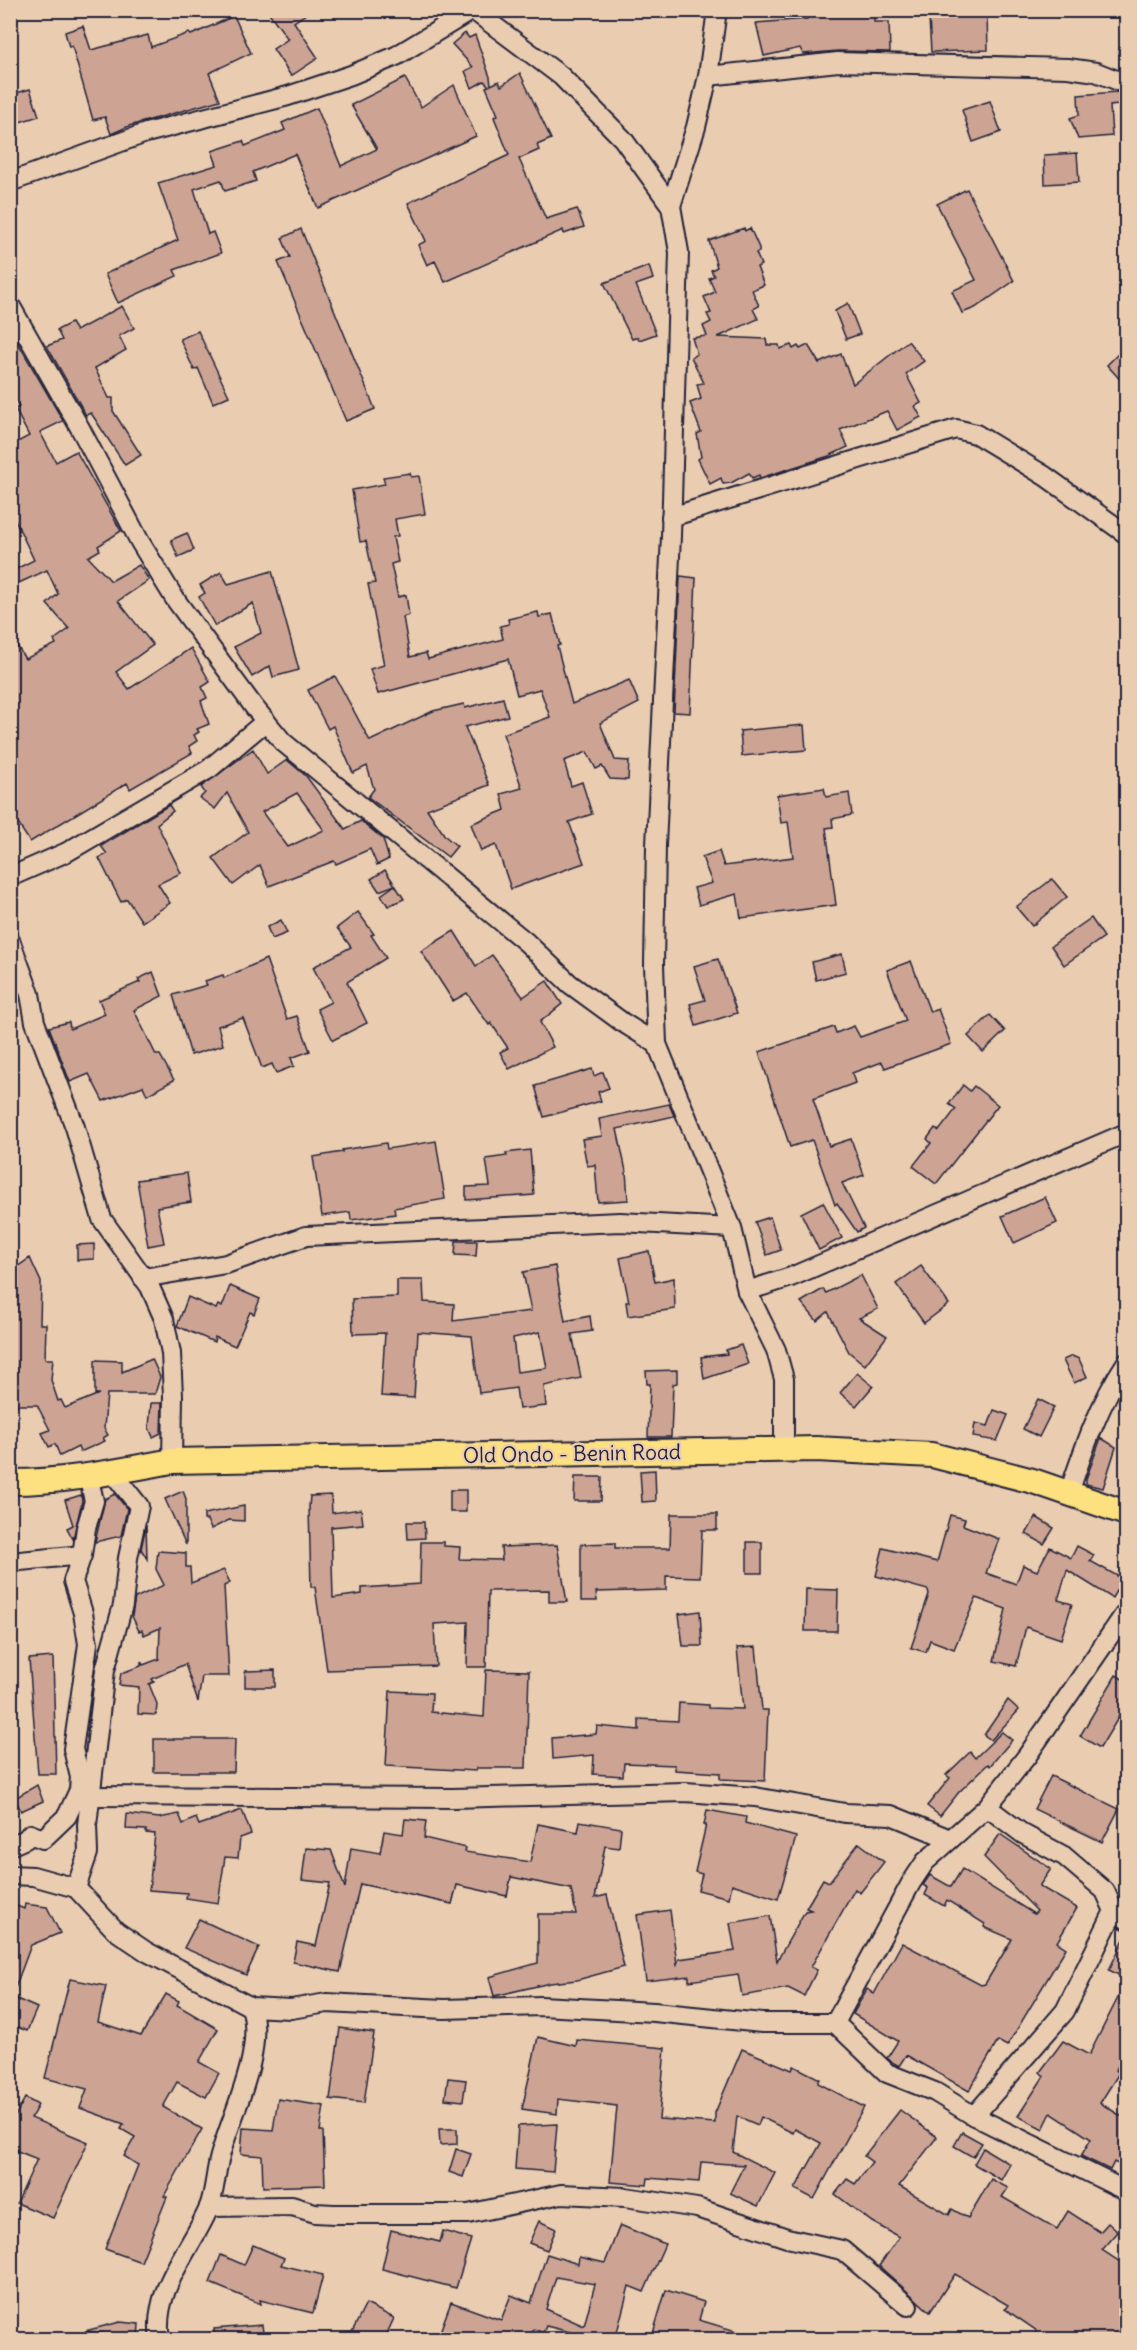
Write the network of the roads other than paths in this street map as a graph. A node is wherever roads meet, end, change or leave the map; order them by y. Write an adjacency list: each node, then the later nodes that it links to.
1 (472, 10): 5 (street); 6 (street)
2 (717, 10): 3 (street)
3 (708, 76): 4 (street); 6 (street)
4 (1124, 83)
5 (10, 182)
6 (671, 206): 8 (street)
7 (10, 305): 10 (street)
8 (671, 517): 9 (street); 13 (street)
9 (1126, 534)
10 (266, 721): 11 (street); 13 (street)
11 (10, 877)
12 (10, 940): 16 (street)
13 (657, 1044): 15 (street)
14 (1126, 1133): 17 (street)
15 (732, 1228): 16 (street); 17 (street)
16 (143, 1278): 20 (street)
17 (747, 1291): 19 (street)
18 (1126, 1363): 24 (street)
19 (784, 1450): 20 (main road, Old Ondo - Benin Road); 24 (main road, Old Ondo - Benin Road)
20 (172, 1461): 21 (main road, Old Ondo - Benin Road)
21 (113, 1473): 22 (main road, Old Ondo - Benin Road); 29 (street)
22 (88, 1475): 23 (main road, Old Ondo - Benin Road); 26 (street)
23 (10, 1482)
24 (1069, 1493): 25 (main road, Old Ondo - Benin Road)
25 (1126, 1513)
26 (82, 1555): 27 (street); 32 (street)
27 (10, 1562)
28 (1126, 1612): 30 (street)
29 (91, 1796): 31 (street); 34 (street)
30 (987, 1807): 31 (street); 35 (street)
31 (950, 1839): 37 (street)
32 (10, 1846)
33 (10, 1875): 34 (street)
34 (76, 1888): 36 (street)
35 (1120, 1915): 38 (street)
36 (251, 2007): 37 (street); 40 (street)
37 (835, 2023): 38 (street)
38 (974, 2116): 39 (street)
39 (1126, 2191)
40 (209, 2207): 41 (street); 42 (street)
41 (908, 2306)
42 (160, 2340)

